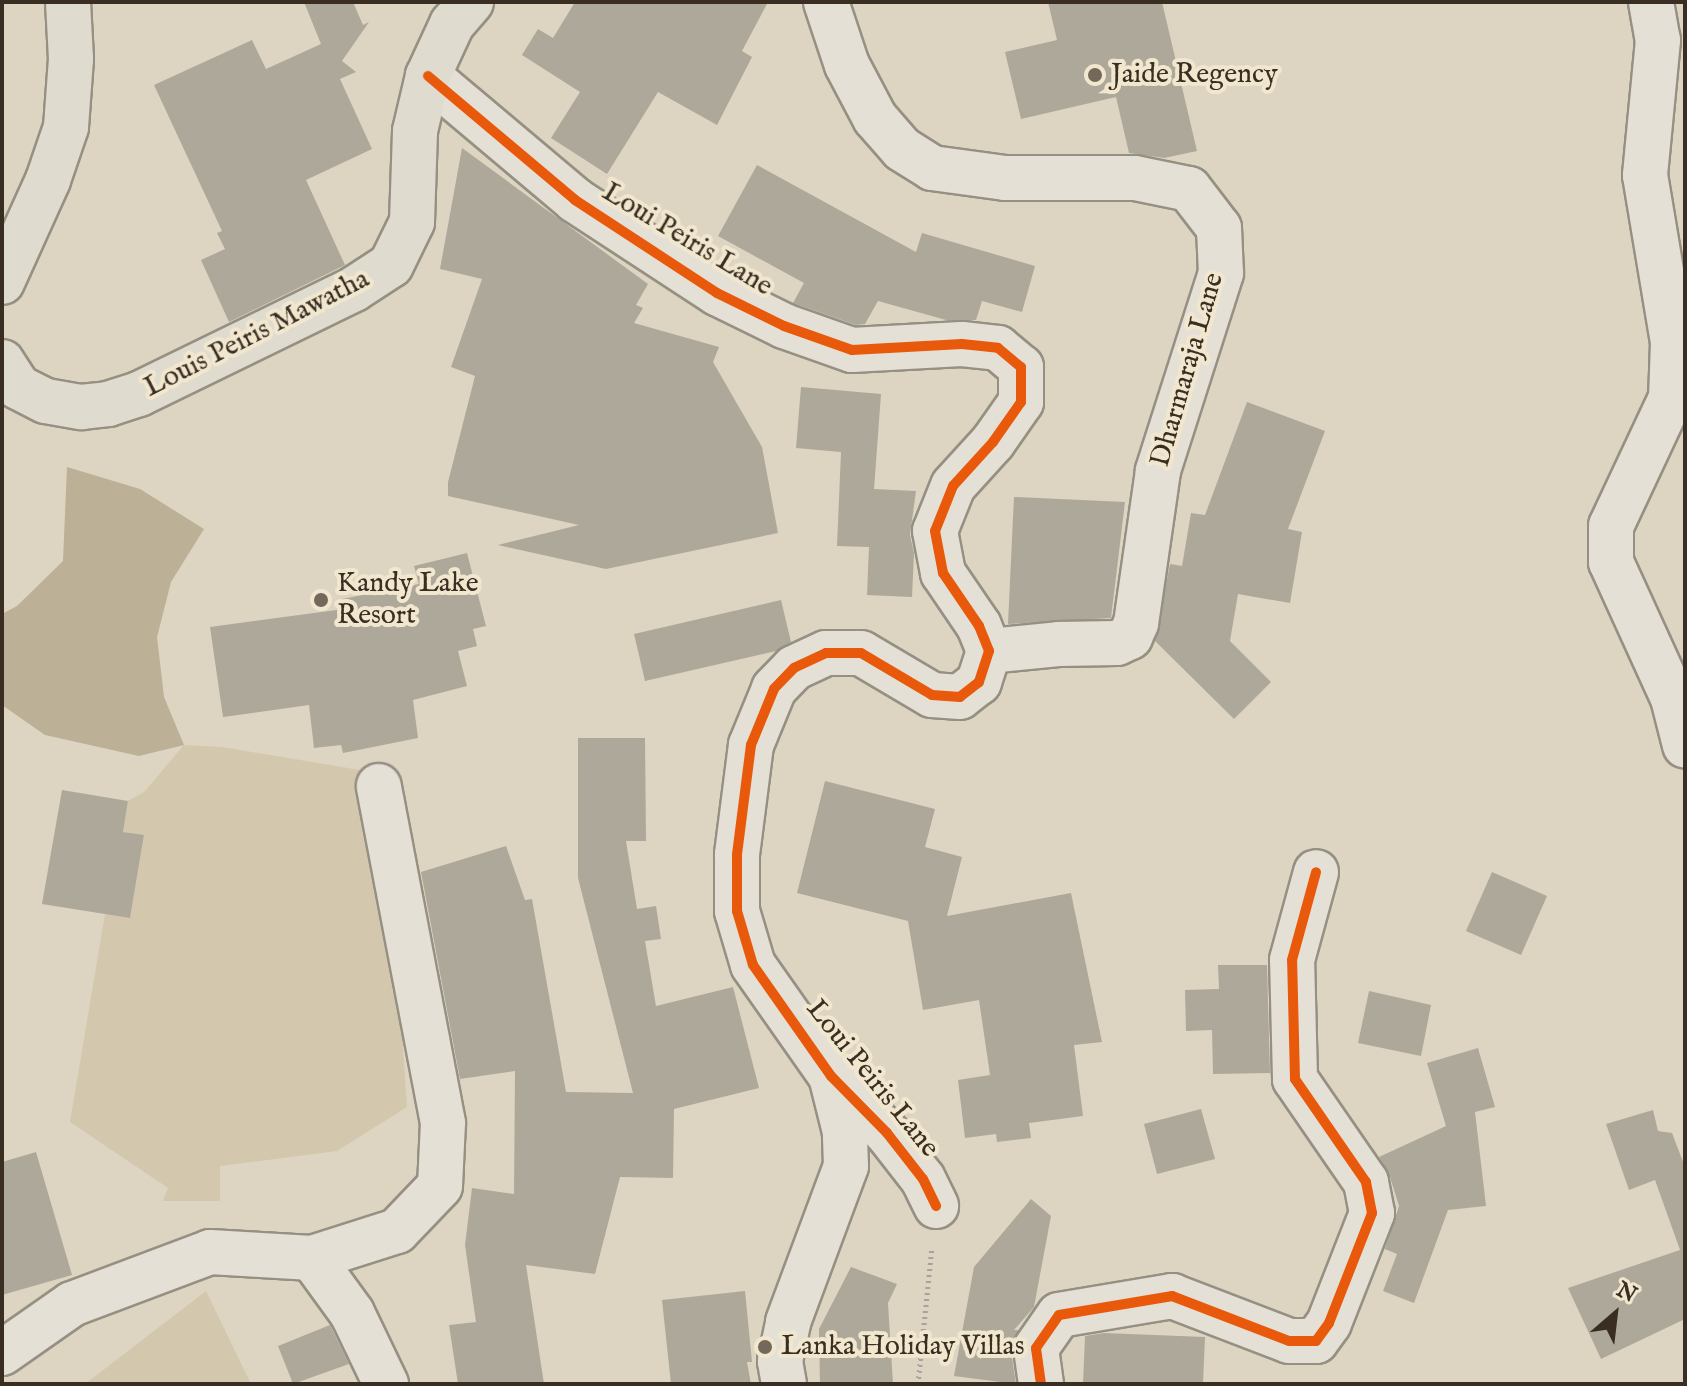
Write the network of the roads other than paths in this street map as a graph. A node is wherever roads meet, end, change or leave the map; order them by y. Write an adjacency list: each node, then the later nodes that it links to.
1 (68, 2): 6 (main road)
2 (471, 2): 5 (main road, Louis Peiris Mawatha)
3 (826, 2): 8 (street, Dharmaraja Lane)
4 (1651, 2): 9 (street)
5 (428, 76): 7 (main road, Louis Peiris Mawatha); 8 (street, Loui Peiris Lane)
6 (2, 282)
7 (2, 362)
8 (989, 651): 12 (street, Loui Peiris Lane)
9 (1685, 745)
10 (379, 786): 14 (street)
11 (1316, 872): 18 (street)
12 (831, 1076): 13 (street, Loui Peiris Lane); 17 (street)
13 (936, 1206)
14 (312, 1258): 15 (street); 16 (street)
15 (2, 1353)
16 (386, 1384)
17 (784, 1384)
18 (1041, 1384)

